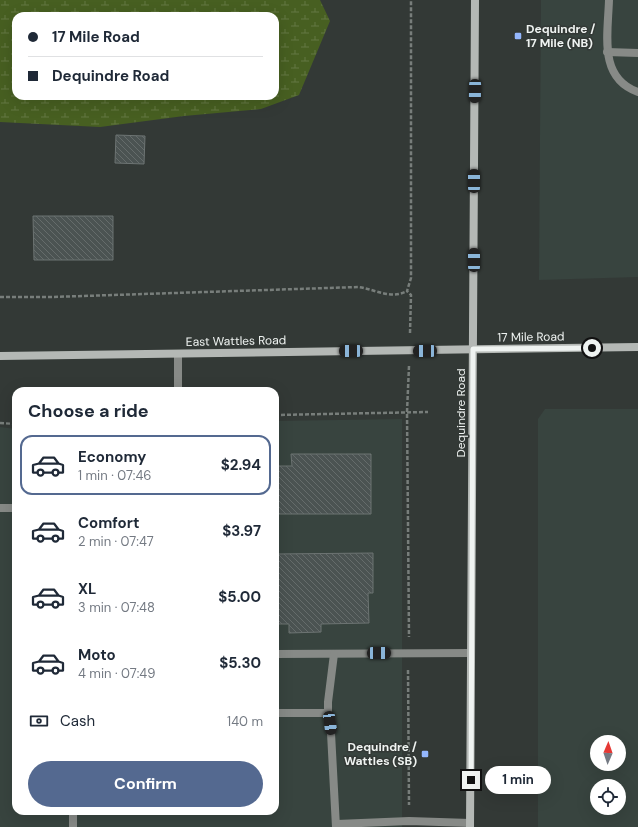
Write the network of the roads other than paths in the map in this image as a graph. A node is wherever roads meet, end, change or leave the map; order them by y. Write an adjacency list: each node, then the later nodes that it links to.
1 (475, 0): 7 (main road, Dequindre Road)
2 (609, 0): 3 (lane)
3 (607, 52): 4 (lane); 5 (lane)
4 (638, 53)
5 (638, 92)
6 (638, 347): 7 (main road, 17 Mile Road)
7 (473, 349): 8 (main road, East Wattles Road); 13 (main road, Dequindre Road)
8 (178, 354): 9 (main road, East Wattles Road); 10 (lane)
9 (0, 356)
10 (178, 387)
11 (0, 508): 12 (lane)
12 (12, 508)
13 (472, 653): 15 (lane); 19 (main road, Dequindre Road)
14 (279, 654): 15 (lane)
15 (334, 654): 17 (lane)
16 (279, 713): 17 (lane)
17 (328, 713): 20 (lane)
18 (73, 815): 21 (lane)
19 (470, 825): 20 (lane)
20 (337, 826)
21 (73, 827)

